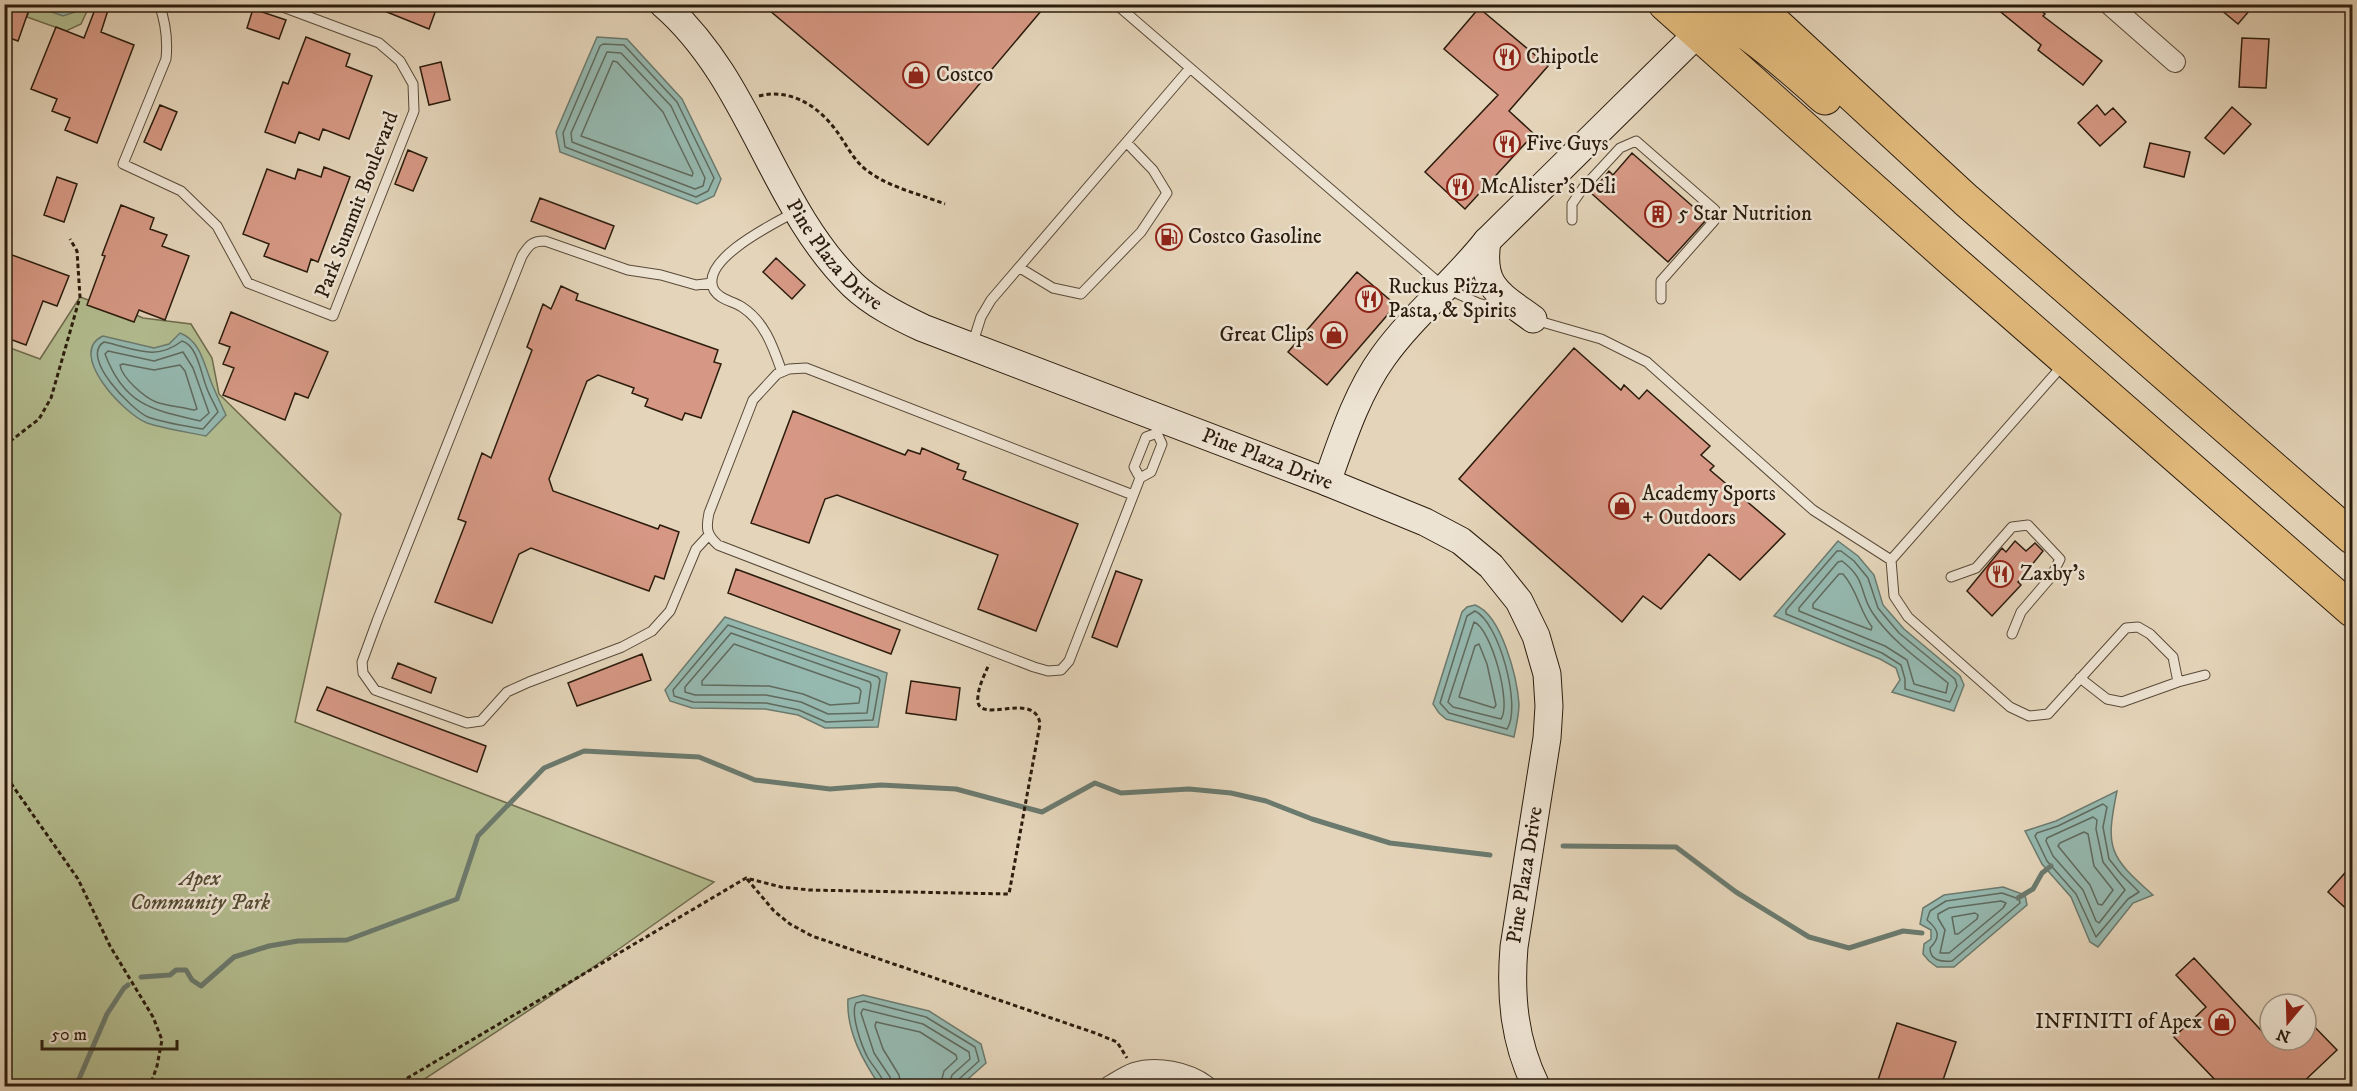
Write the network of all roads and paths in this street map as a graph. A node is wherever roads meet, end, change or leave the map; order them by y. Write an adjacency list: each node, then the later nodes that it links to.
1 (159, 4): 2 (lane, Park Summit Boulevard)
2 (275, 4)
3 (663, 4): 14 (street, Pine Plaza Drive)
4 (1116, 4): 10 (lane)
5 (1665, 4): 8 (highway)
6 (1754, 4): 16 (highway)
7 (2109, 4): 9 (street)
8 (1698, 33): 16 (highway); 18 (street); 25 (highway)
9 (2175, 62)
10 (1190, 68): 12 (lane); 21 (lane)
11 (762, 106): 13 (path)
12 (1127, 143): 19 (lane); 19 (lane)
13 (945, 204)
14 (797, 210): 20 (lane); 24 (street, Pine Plaza Drive)
15 (1572, 220): 22 (lane)
16 (1995, 225): 33 (highway)
17 (70, 239): 28 (path)
18 (1487, 241): 21 (street); 23 (street)
19 (1020, 268): 24 (lane)
20 (712, 283): 26 (lane); 32 (lane)
21 (1445, 288): 23 (lane); 30 (street)
22 (1661, 299)
23 (1533, 319): 34 (lane)
24 (971, 347): 27 (street, Pine Plaza Drive)
25 (2067, 360): 34 (lane); 36 (highway)
26 (782, 372): 31 (lane); 32 (lane)
27 (1160, 426): 29 (lane); 29 (lane); 30 (street, Pine Plaza Drive)
28 (4, 447)
29 (1140, 478): 31 (lane)
30 (1327, 482): 49 (street, Pine Plaza Drive)
31 (1133, 495): 38 (lane)
32 (708, 536): 38 (lane)
33 (2352, 537)
34 (1891, 560): 40 (lane)
35 (1951, 576): 37 (lane)
36 (2352, 610)
37 (2012, 634)
38 (994, 651): 43 (path)
39 (2205, 675): 41 (lane)
40 (2080, 678): 41 (lane); 41 (lane)
41 (2178, 682)
42 (4, 770): 45 (path)
43 (746, 878): 44 (path); 46 (path)
44 (1136, 1073): 47 (street); 48 (street)
45 (150, 1086)
46 (394, 1086)
47 (1110, 1086)
48 (1206, 1086)
49 (1536, 1086)

